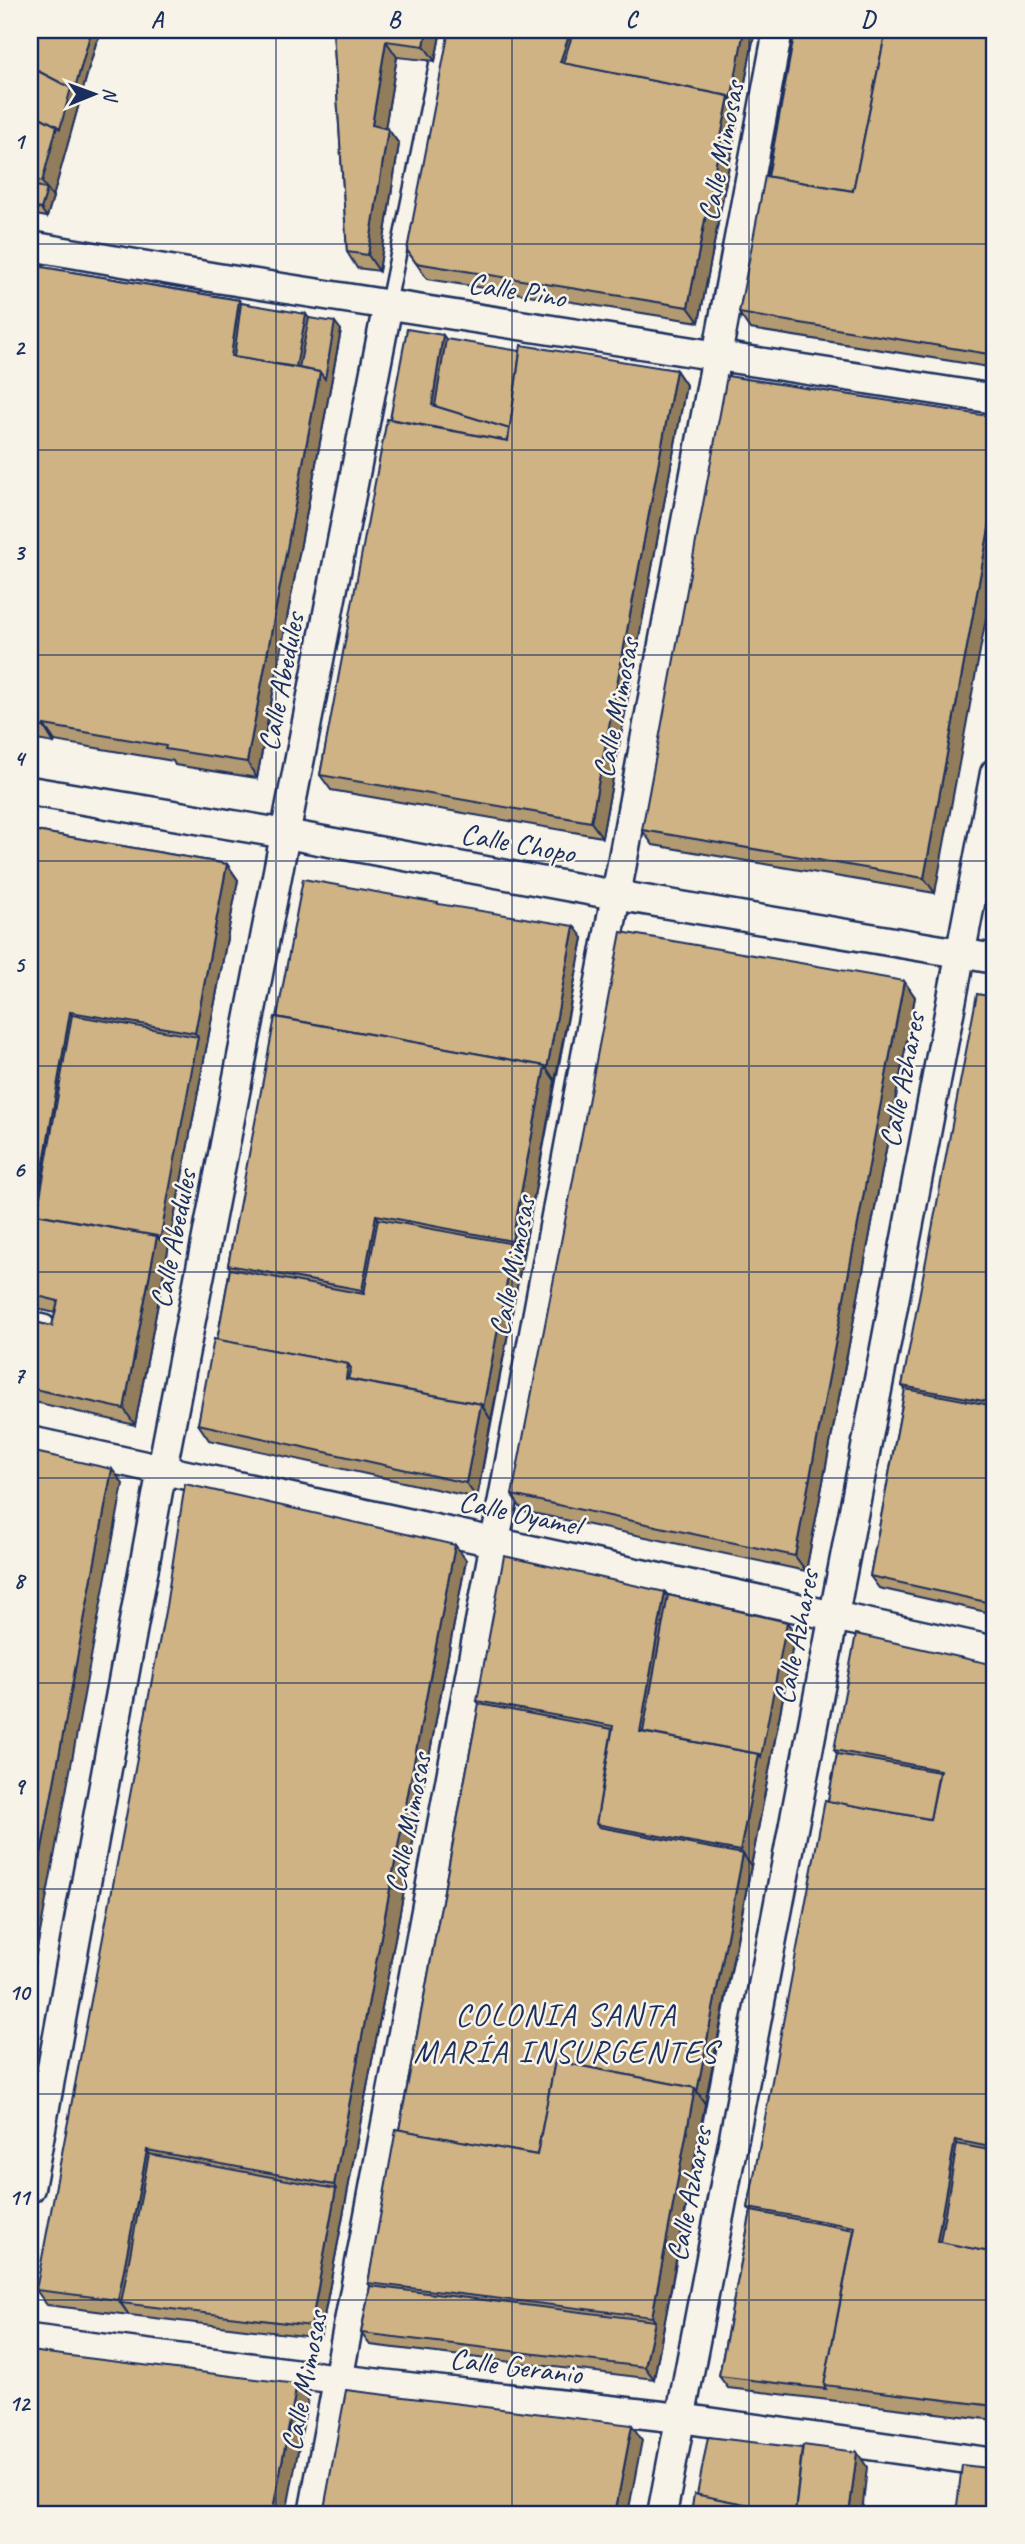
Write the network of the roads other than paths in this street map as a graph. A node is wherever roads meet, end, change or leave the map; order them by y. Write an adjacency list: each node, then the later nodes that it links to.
1 (444, 30): 7 (lane)
2 (778, 30): 8 (street, Calle Mimosas)
3 (30, 230): 5 (street)
4 (30, 246): 5 (street, Calle Pino)
5 (217, 278): 6 (street); 7 (street, Calle Pino)
6 (71, 279)
7 (388, 304): 8 (street, Calle Pino); 12 (street, Calle Abedules)
8 (715, 355): 9 (street, Calle Pino); 13 (street, Calle Mimosas)
9 (995, 399)
10 (995, 773): 14 (street, Calle Azhares)
11 (30, 791): 12 (street, Calle Chopo)
12 (286, 834): 13 (street, Calle Chopo); 19 (street, Calle Abedules)
13 (615, 895): 14 (street, Calle Chopo); 20 (street, Calle Mimosas)
14 (960, 954): 15 (street, Calle Chopo); 21 (street, Calle Azhares)
15 (995, 959)
16 (30, 1319): 17 (lane)
17 (46, 1323)
18 (30, 1441): 19 (street, Calle Oyamel)
19 (162, 1469): 20 (street, Calle Oyamel); 23 (street, Calle Abedules)
20 (495, 1542): 21 (street, Calle Oyamel); 25 (street, Calle Mimosas)
21 (835, 1615): 22 (street, Calle Oyamel); 26 (street, Calle Azhares)
22 (995, 1651)
23 (30, 2188)
24 (30, 2339): 25 (street, Calle Geranio)
25 (338, 2379): 26 (street, Calle Geranio); 28 (street, Calle Mimosas)
26 (680, 2418): 27 (street, Calle Geranio); 29 (street, Calle Azhares)
27 (995, 2463)
28 (313, 2514)
29 (662, 2514)

